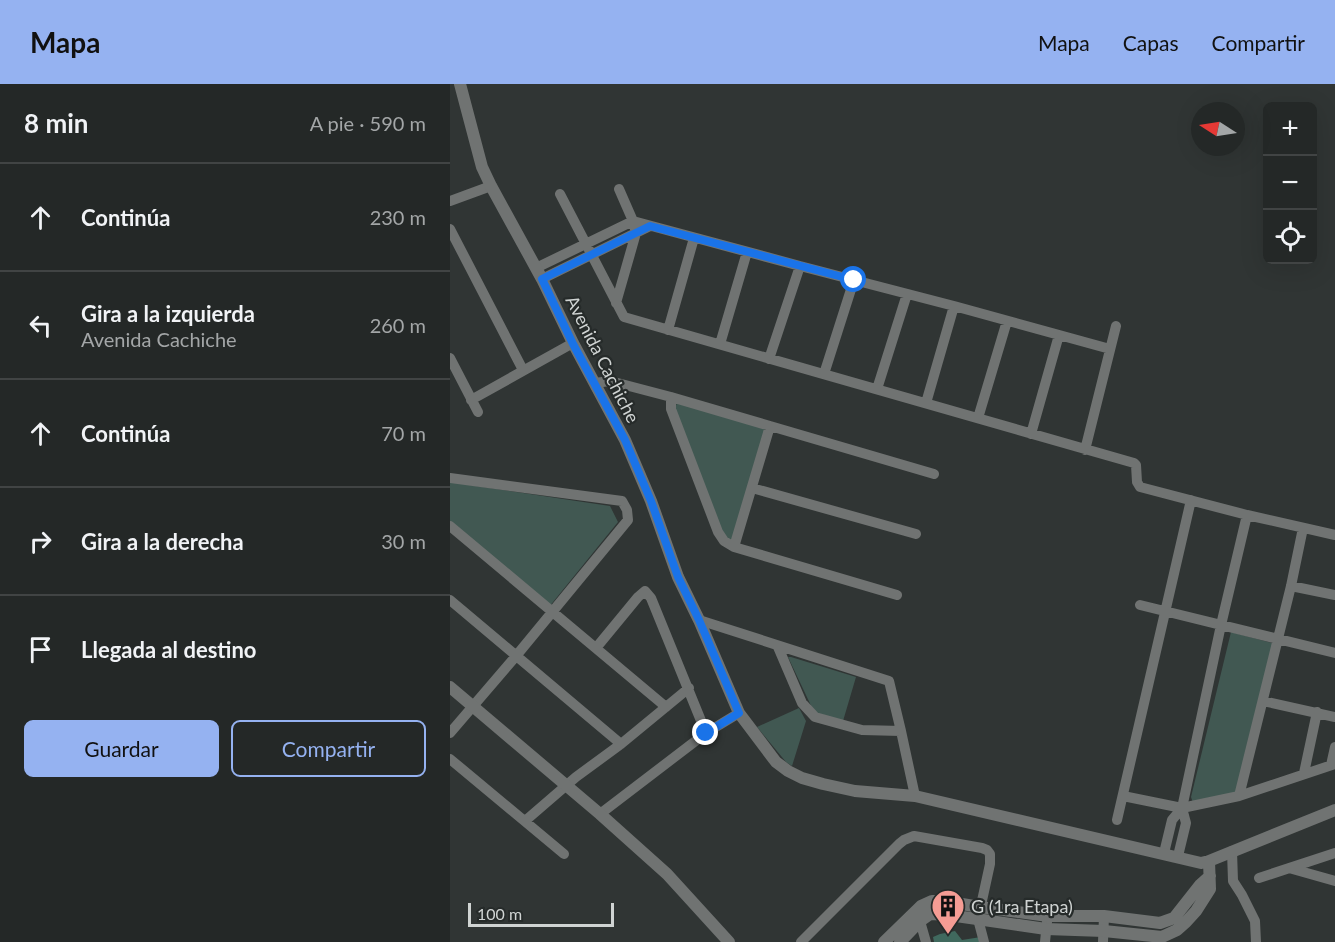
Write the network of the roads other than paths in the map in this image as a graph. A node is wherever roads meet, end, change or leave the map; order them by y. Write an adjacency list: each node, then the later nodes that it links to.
1 (460, 84): 2 (street, Avenida Cachiche)
2 (490, 186): 5 (street); 15 (street, Avenida Cachiche)
3 (619, 189): 6 (street)
4 (560, 194): 11 (street)
5 (450, 201)
6 (633, 221): 7 (street); 9 (street); 11 (street)
7 (650, 226): 9 (street); 10 (street)
8 (450, 229): 29 (street)
9 (636, 233): 13 (street); 18 (street)
10 (694, 238): 12 (street); 22 (street)
11 (586, 244): 13 (street); 15 (street)
12 (747, 252): 14 (street); 25 (street)
13 (592, 255): 15 (street); 18 (street)
14 (800, 266): 16 (street); 28 (street)
15 (539, 274): 24 (street, Avenida Cachiche)
16 (854, 280): 17 (street); 30 (street)
17 (907, 294): 19 (street); 32 (street)
18 (616, 303): 22 (street)
19 (954, 306): 20 (street); 35 (street)
20 (1007, 321): 23 (street); 37 (street)
21 (1116, 326): 26 (street)
22 (668, 330): 25 (street)
23 (1059, 335): 26 (street); 39 (street)
24 (573, 344): 29 (street); 31 (street, Avenida Cachiche)
25 (720, 344): 28 (street)
26 (1110, 350): 40 (street)
27 (450, 358): 34 (street)
28 (769, 359): 30 (street)
29 (523, 370): 34 (street)
30 (824, 374): 32 (street)
31 (595, 383): 33 (street); 58 (street, Avenida Cachiche)
32 (877, 389): 35 (street)
33 (671, 397): 38 (street); 50 (street)
34 (471, 400): 36 (street)
35 (926, 403): 37 (street)
36 (478, 412)
37 (978, 418): 39 (street)
38 (770, 426): 41 (street); 43 (street)
39 (1031, 434): 40 (street)
40 (1085, 450): 44 (street)
41 (934, 474)
42 (450, 478): 56 (street)
43 (752, 488): 48 (street); 50 (street)
44 (1191, 500): 45 (street); 57 (street)
45 (1246, 515): 47 (street); 59 (street)
46 (450, 526): 56 (street)
47 (1303, 528): 49 (street); 51 (street)
48 (915, 534)
49 (1335, 536)
50 (734, 547): 52 (street)
51 (1291, 586): 53 (street); 60 (street)
52 (897, 595)
53 (1335, 595)
54 (450, 600): 64 (street)
55 (1140, 604): 57 (street)
56 (552, 611): 62 (street); 64 (street)
57 (1167, 611): 59 (street); 83 (street)
58 (699, 620): 61 (street); 71 (street, Avenida Cachiche)
59 (1221, 625): 60 (street); 85 (street)
60 (1278, 638): 63 (street); 67 (street)
61 (778, 647): 73 (street); 73 (street)
62 (596, 648): 66 (street); 69 (street)
63 (1335, 653)
64 (516, 656): 68 (street); 76 (street)
65 (450, 687): 68 (street)
66 (689, 688): 69 (street); 75 (street)
67 (1263, 700): 70 (street); 84 (street)
68 (473, 707): 74 (street); 81 (street)
69 (666, 707): 76 (street)
70 (1317, 712): 72 (street); 80 (street)
71 (739, 713): 75 (street); 82 (street, Avenida Cachiche)
72 (1335, 717)
73 (901, 731): 82 (street)
74 (450, 733)
75 (706, 733): 87 (street)
76 (621, 744): 81 (street)
77 (1335, 747): 79 (street)
78 (450, 759): 89 (street)
79 (1333, 765): 80 (street)
80 (1304, 773): 84 (street)
81 (566, 786): 87 (street); 89 (street)
82 (915, 796): 91 (street, Avenida Cachiche)
83 (1123, 796): 85 (street); 88 (street)
84 (1239, 796): 85 (street)
85 (1182, 808): 91 (street); 94 (street)
86 (1335, 810): 90 (street)
87 (600, 814): 108 (street)
88 (1117, 820)
89 (525, 821): 93 (street)
90 (1232, 851): 95 (street); 114 (street)
91 (1164, 853): 94 (street, Avenida Cachiche)
92 (1335, 853): 96 (street)
93 (564, 854)
94 (1178, 856): 95 (street, Avenida Cachiche)
95 (1209, 861): 97 (street)
96 (1289, 868): 98 (street); 99 (street)
97 (1210, 876): 104 (street); 107 (street)
98 (1259, 878)
99 (1335, 881)
100 (979, 913): 101 (street); 103 (street); 105 (street); 109 (street); 113 (street)
101 (1048, 916): 102 (street); 105 (street)
102 (1104, 916): 104 (street); 106 (street)
103 (917, 917): 110 (street); 111 (street); 112 (street)
104 (1160, 923): 107 (street)
105 (1045, 936): 106 (street)
106 (1103, 936): 107 (street)
107 (1162, 940)
108 (729, 942)
109 (801, 942)
110 (884, 942)
111 (900, 942)
112 (926, 942)
113 (984, 942)
114 (1256, 942)

